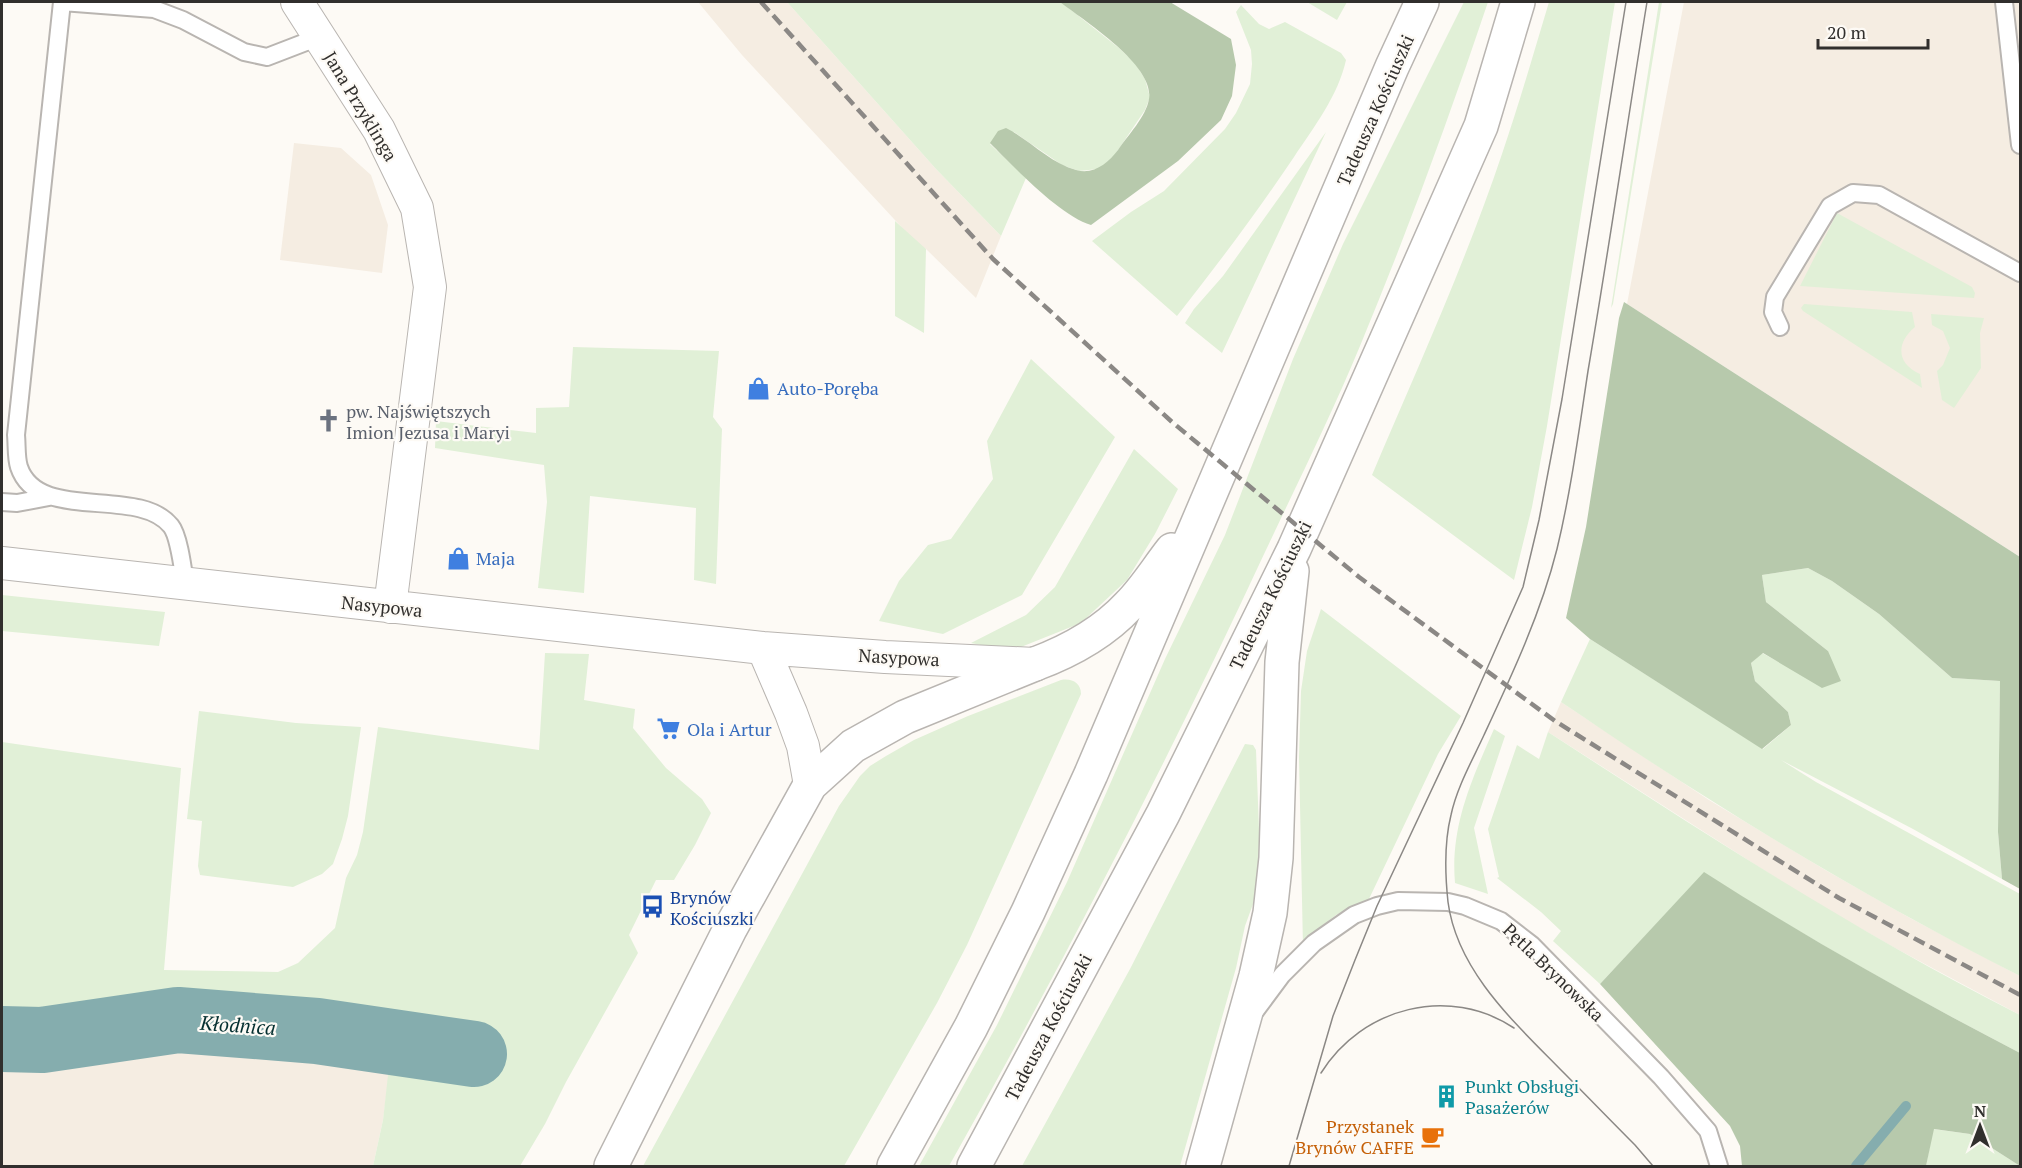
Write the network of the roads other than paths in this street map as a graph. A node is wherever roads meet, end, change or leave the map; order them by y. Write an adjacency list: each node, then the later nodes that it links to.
1 (62, 2): 6 (lane); 10 (lane)
2 (297, 2): 6 (street, Jana Przyklinga)
3 (1422, 2): 12 (main road, Tadeusza Kościuszki)
4 (1518, 2): 13 (main road, Tadeusza Kościuszki)
5 (2004, 2): 7 (lane)
6 (319, 37): 16 (street, Jana Przyklinga)
7 (2020, 146)
8 (2020, 273): 9 (lane)
9 (1780, 327)
10 (49, 497): 11 (lane); 15 (lane)
11 (2, 502)
12 (1201, 514): 18 (main road); 22 (main road, Tadeusza Kościuszki)
13 (1294, 549): 20 (main road); 23 (main road, Tadeusza Kościuszki)
14 (2, 563): 15 (street, Nasypowa)
15 (185, 584): 16 (street, Nasypowa)
16 (390, 607): 17 (street, Nasypowa)
17 (763, 648): 18 (street, Nasypowa); 19 (street)
18 (1035, 664): 19 (main road)
19 (810, 785): 21 (main road)
20 (1237, 1044): 24 (main road); 25 (lane, Pętla Brynowska)
21 (611, 1165)
22 (894, 1167)
23 (974, 1167)
24 (1203, 1167)
25 (1719, 1167)

